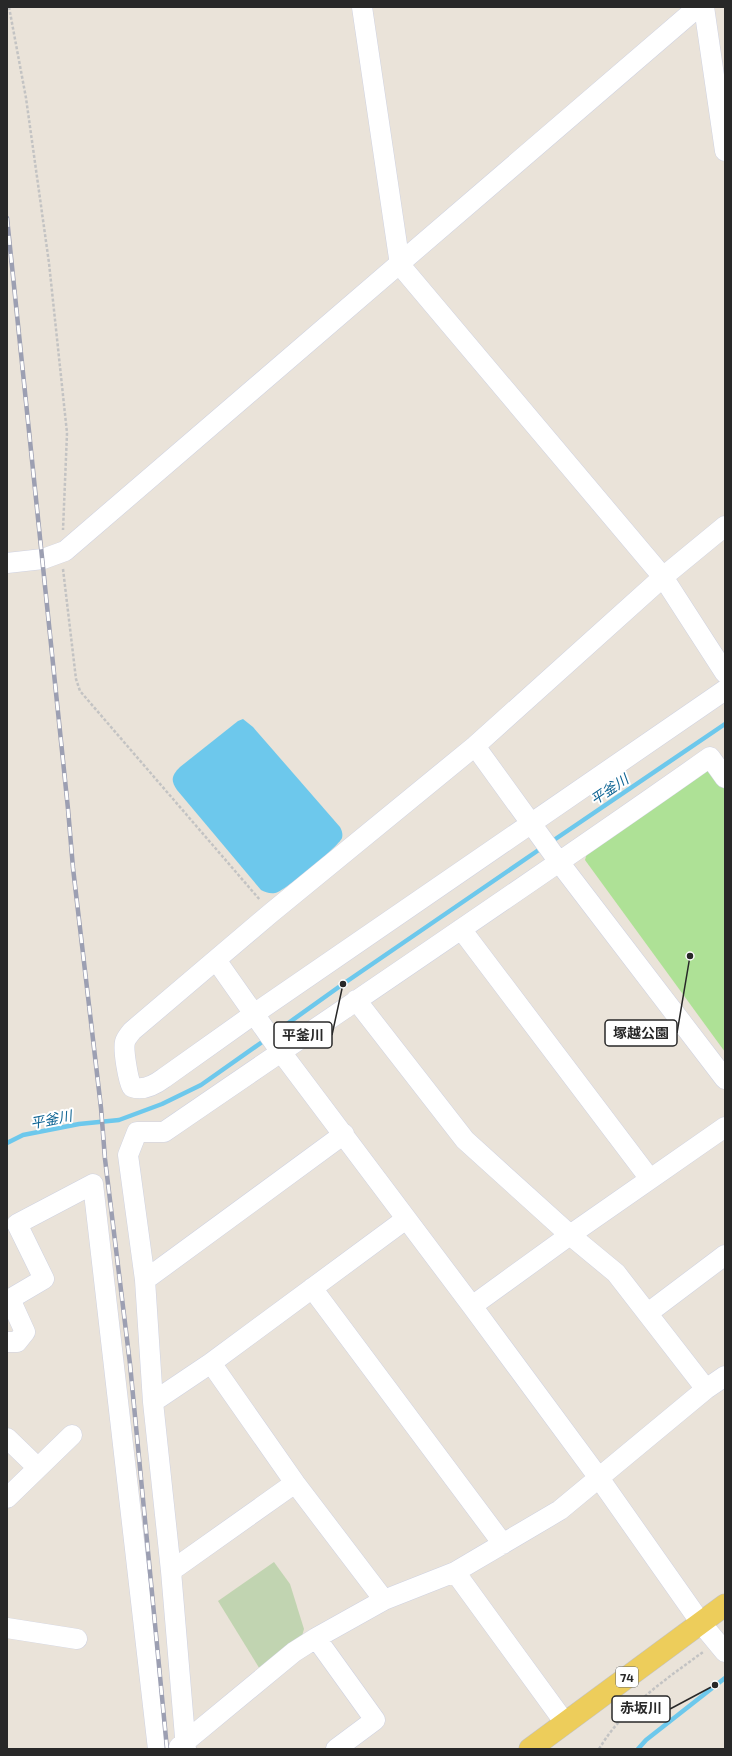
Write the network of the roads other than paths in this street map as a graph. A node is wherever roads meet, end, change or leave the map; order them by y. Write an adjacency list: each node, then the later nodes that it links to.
1 (362, 7): 5 (street)
2 (698, 7): 5 (street)
3 (704, 7): 4 (street)
4 (725, 150)
5 (400, 264): 7 (street); 8 (street)
6 (725, 526): 8 (street)
7 (7, 563)
8 (662, 577): 9 (street); 11 (street)
9 (725, 673)
10 (725, 690): 13 (street)
11 (474, 746): 13 (street); 16 (street)
12 (725, 778): 14 (street)
13 (534, 828): 14 (street); 18 (street)
14 (557, 859): 15 (street); 20 (street)
15 (461, 929): 17 (street); 23 (street)
16 (216, 960): 18 (street); 18 (street)
17 (356, 1000): 19 (street); 25 (street)
18 (256, 1017): 19 (street)
19 (280, 1050): 22 (street); 27 (street)
20 (725, 1079)
21 (725, 1127): 23 (street)
22 (344, 1134): 24 (street); 27 (street)
23 (650, 1179): 25 (street)
24 (406, 1219): 28 (street); 29 (street)
25 (570, 1235): 29 (street); 30 (street)
26 (725, 1255): 30 (street)
27 (145, 1280): 35 (street)
28 (312, 1288): 32 (street); 42 (street)
29 (472, 1306): 39 (street)
30 (648, 1313): 34 (street)
31 (7, 1342): 54 (street)
32 (211, 1363): 35 (street); 40 (street)
33 (725, 1376): 34 (street)
34 (706, 1390): 39 (street)
35 (153, 1402): 43 (street)
36 (72, 1435): 38 (street)
37 (7, 1438): 38 (street)
38 (38, 1468): 41 (street)
39 (599, 1478): 42 (street); 47 (street)
40 (294, 1483): 43 (street); 45 (street)
41 (7, 1498)
42 (504, 1544): 44 (street)
43 (171, 1571): 53 (street)
44 (455, 1572): 45 (street); 52 (street)
45 (384, 1600): 49 (street)
46 (725, 1605): 47 (main road, 74)
47 (701, 1623): 51 (street); 52 (main road, 74)
48 (7, 1628): 50 (street)
49 (316, 1638): 53 (street); 55 (street)
50 (77, 1639)
51 (721, 1646)
52 (565, 1723): 56 (main road, 74)
53 (183, 1746)
54 (158, 1749)
55 (336, 1749)
56 (530, 1749)

